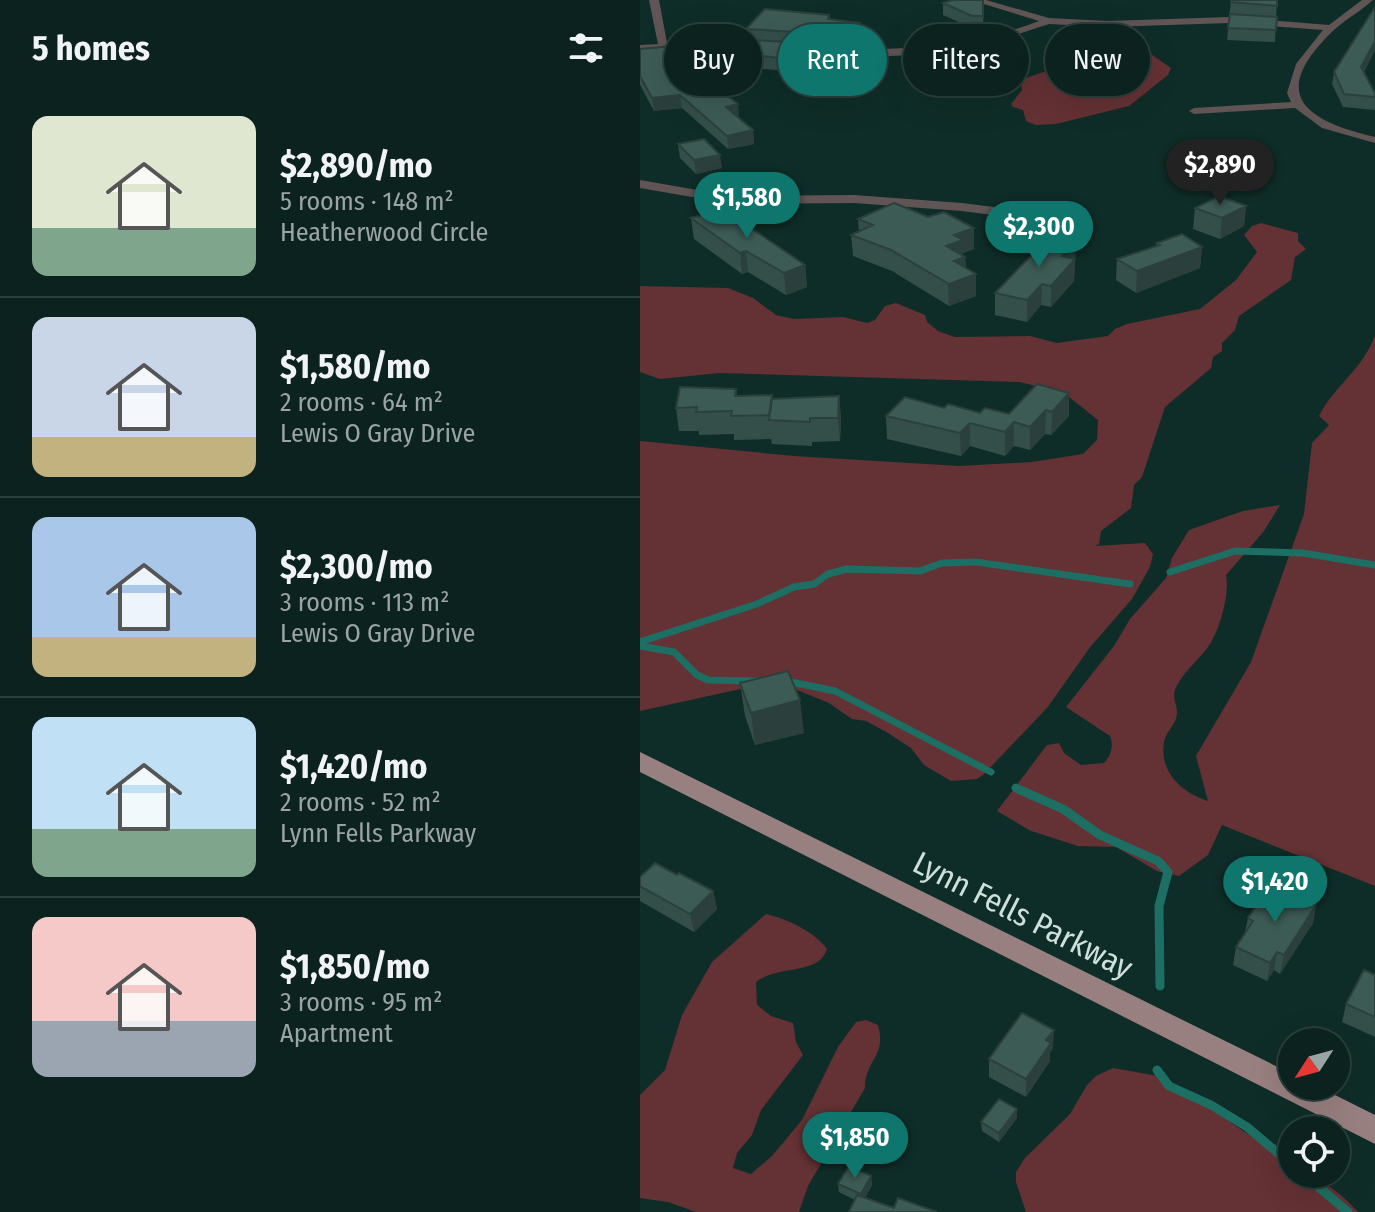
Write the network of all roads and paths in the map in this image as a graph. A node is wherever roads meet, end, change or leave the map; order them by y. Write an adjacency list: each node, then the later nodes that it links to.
1 (654, 0): 7 (street)
2 (976, 0): 4 (street)
3 (1368, 0): 6 (street)
4 (1048, 21): 5 (street); 6 (street)
5 (1029, 28)
6 (1330, 28): 10 (street)
7 (663, 45): 8 (street); 9 (street)
8 (640, 48)
9 (764, 48)
10 (1298, 105): 11 (street); 12 (street)
11 (1194, 111)
12 (1375, 140)
13 (640, 184): 14 (street)
14 (1075, 230)
15 (640, 761): 16 (main road, Lynn Fells Parkway)
16 (1375, 1130)

